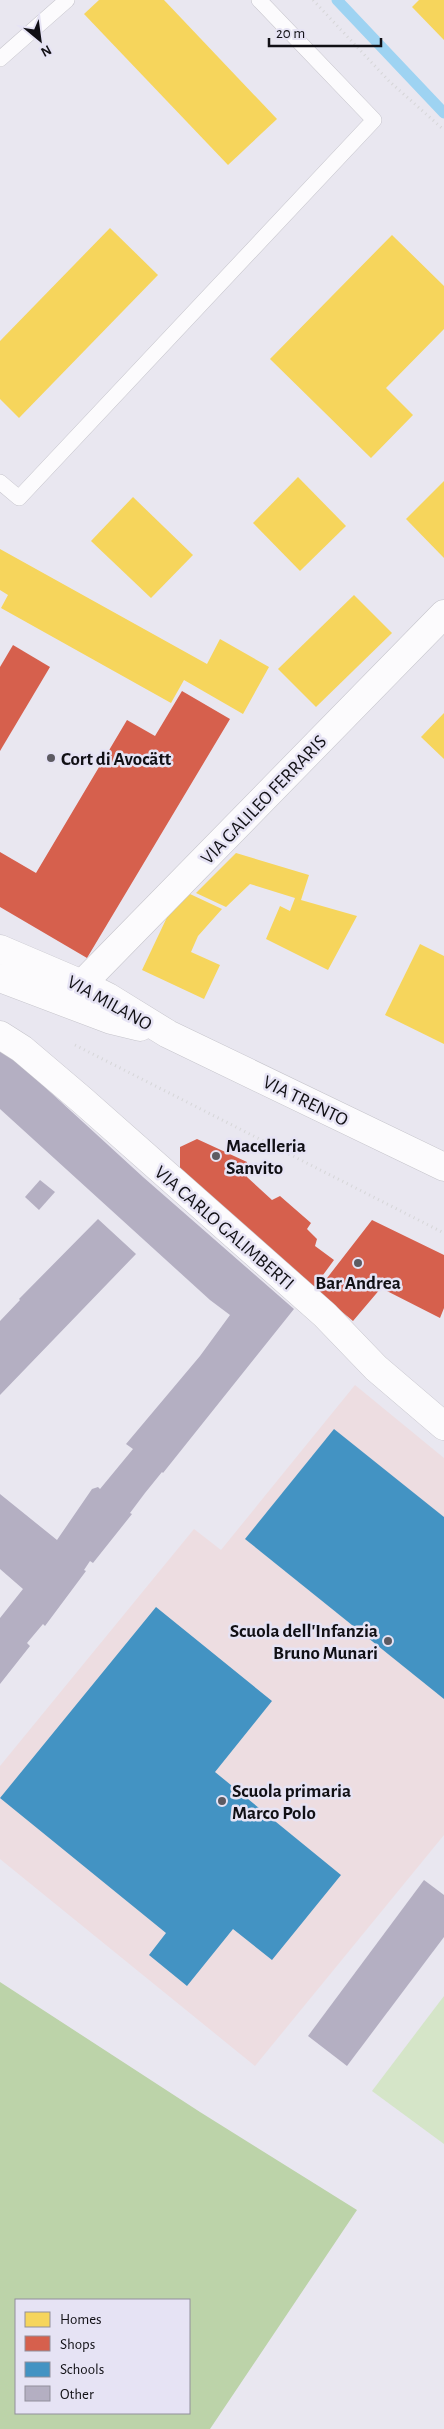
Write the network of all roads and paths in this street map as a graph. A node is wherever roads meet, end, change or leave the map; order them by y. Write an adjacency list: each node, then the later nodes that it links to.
1 (67, 0): 4 (lane)
2 (259, 0): 6 (lane)
3 (313, 0): 5 (path)
4 (0, 59)
5 (444, 130)
6 (0, 482)
7 (444, 614): 10 (street, VIA GALILEO FERRARIS)
8 (0, 949): 10 (street, VIA MILANO)
9 (0, 978): 12 (street, VIA MILANO)
10 (82, 984): 12 (street, VIA MILANO)
11 (0, 1034): 16 (street, VIA CARLO GALIMBERTI)
12 (168, 1034): 14 (street, VIA TRENTO)
13 (67, 1041): 15 (path)
14 (444, 1167)
15 (444, 1232)
16 (444, 1426)

